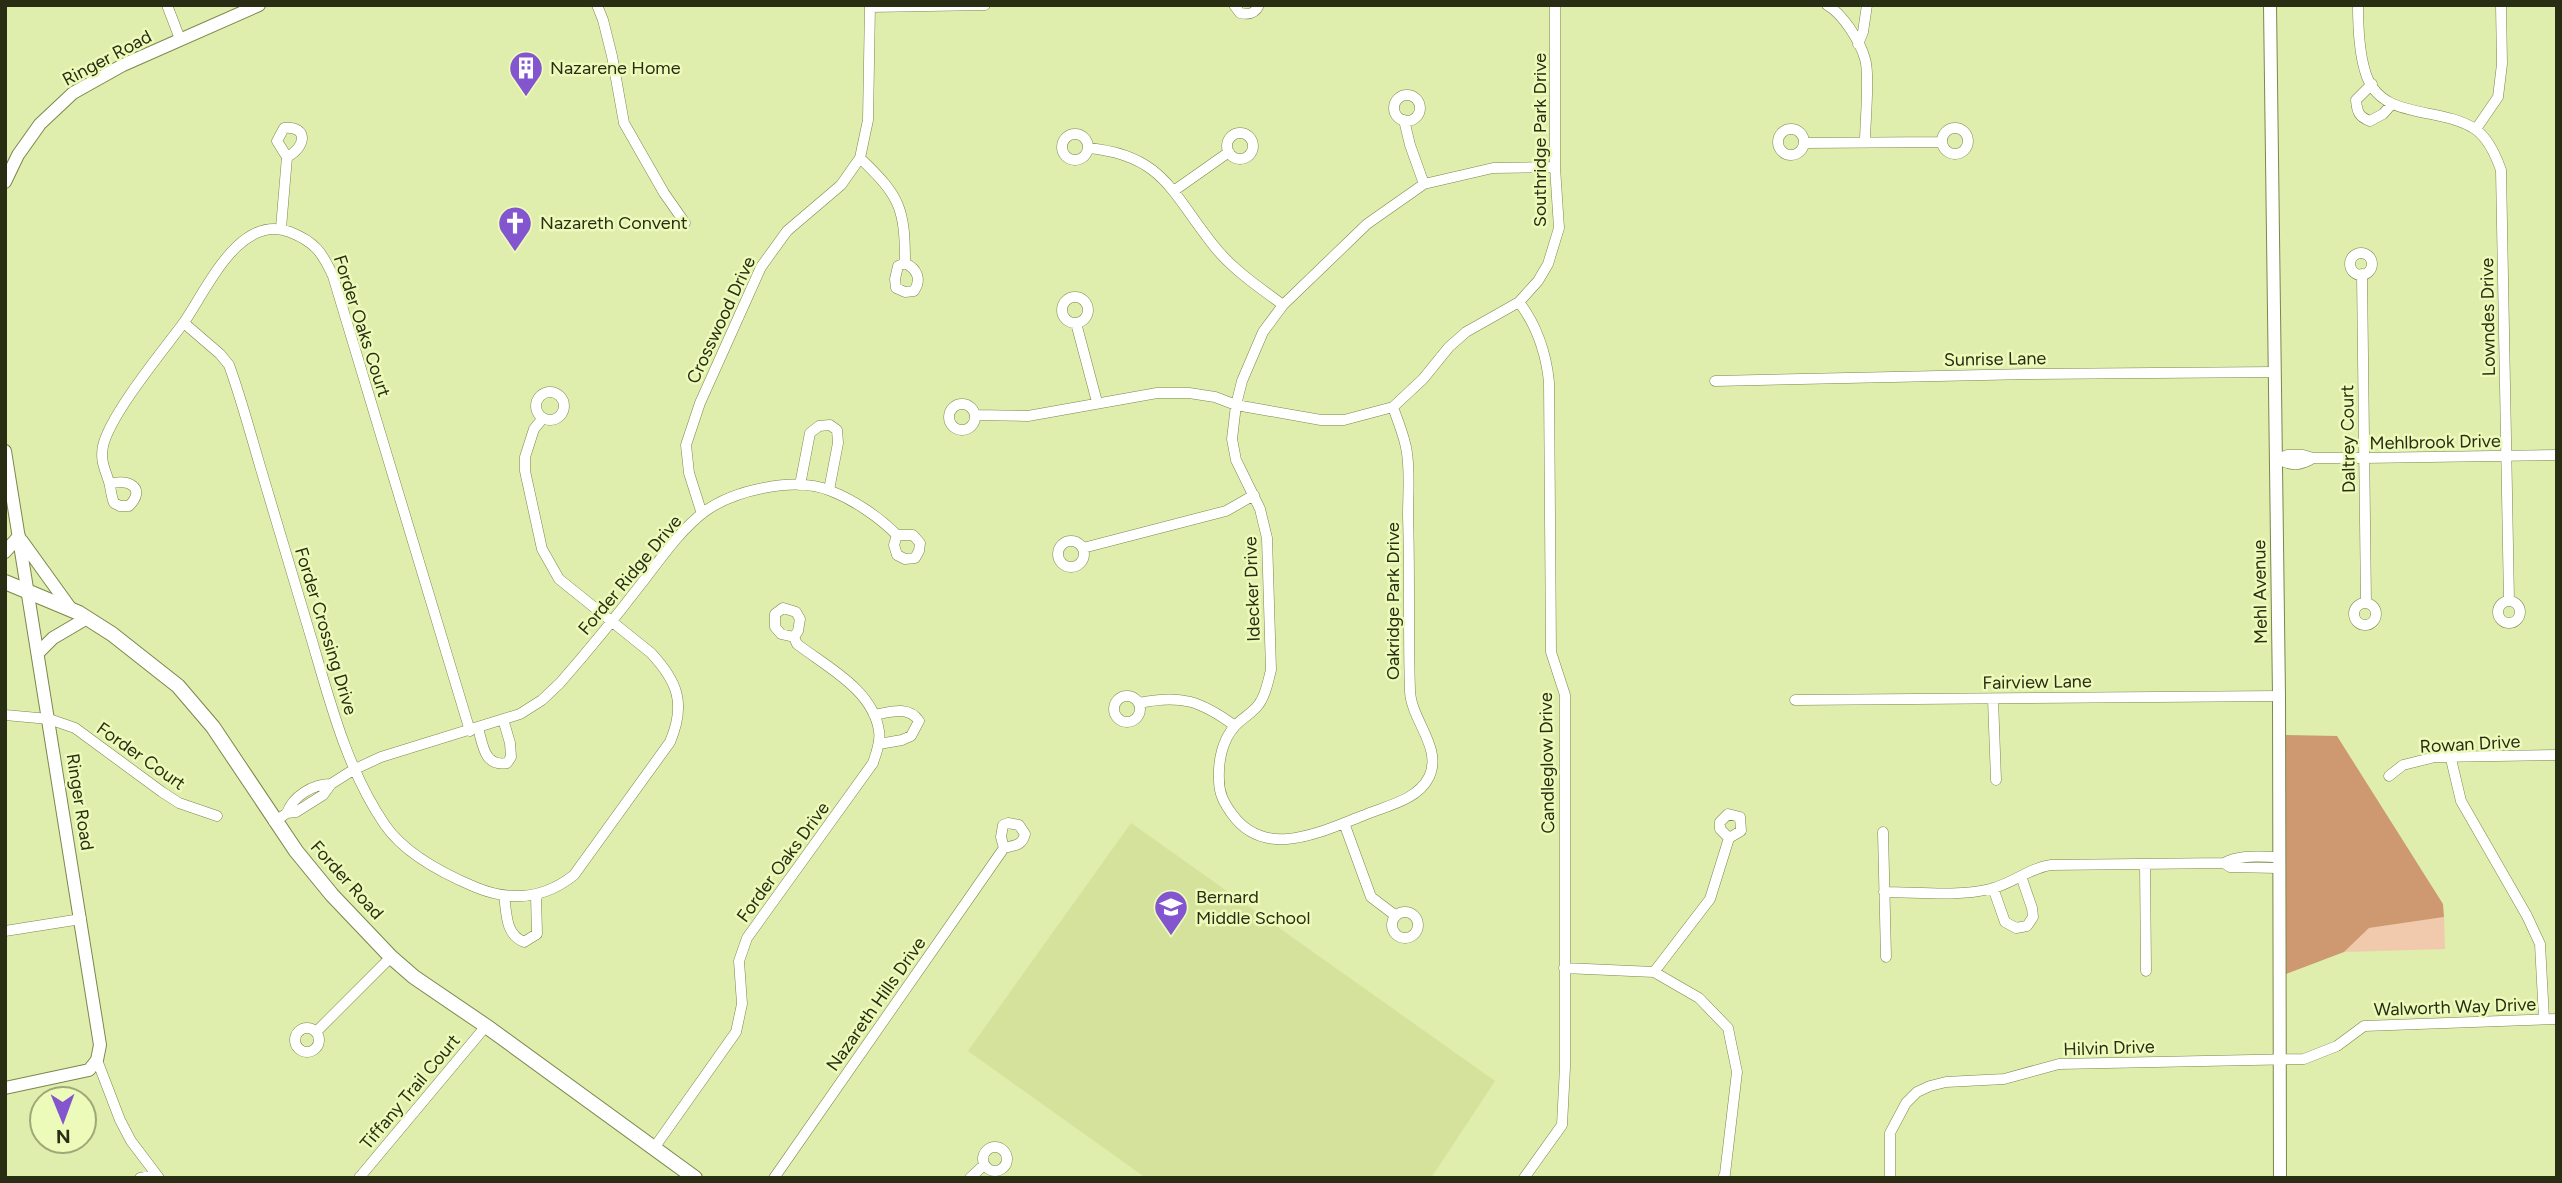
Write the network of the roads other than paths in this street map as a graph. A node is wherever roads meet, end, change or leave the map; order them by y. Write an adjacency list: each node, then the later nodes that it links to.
1 (167, 5): 14 (street)
2 (259, 5): 14 (street, Ringer Road)
3 (597, 5): 31 (street)
4 (985, 5): 13 (street)
5 (1234, 5): 6 (street)
6 (1259, 5)
7 (1555, 5): 27 (street, Southridge Park Drive)
8 (1827, 5): 15 (street)
9 (1867, 5): 15 (street)
10 (2270, 5): 39 (street, Mehl Avenue)
11 (2358, 5): 16 (street)
12 (2501, 5): 19 (street)
13 (870, 6): 26 (street, Crosswood Drive)
14 (180, 39): 28 (street, Ringer Road)
15 (1858, 44): 20 (street)
16 (2372, 84): 17 (street); 17 (street)
17 (2390, 104): 19 (street)
18 (1404, 120): 29 (street)
19 (2476, 129): 48 (street, Lowndes Drive)
20 (1866, 142): 21 (street); 22 (street)
21 (1942, 142)
22 (1804, 143)
23 (1088, 148): 30 (street)
24 (1229, 152): 30 (street)
25 (287, 157): 32 (street)
26 (860, 158): 33 (street); 55 (street, Crosswood Drive)
27 (1555, 167): 29 (street, Idecker Drive); 35 (street, Southridge Park Drive)
28 (5, 182)
29 (1424, 184): 36 (street, Idecker Drive)
30 (1175, 190): 36 (street)
31 (685, 223)
32 (281, 228): 37 (street); 78 (street, Forder Oaks Court)
33 (905, 263)
34 (2362, 274): 49 (street, Daltrey Court)
35 (1519, 302): 43 (street, Southridge Park Drive); 103 (street, Candleglow Drive)
36 (1283, 305): 42 (street, Idecker Drive)
37 (184, 323): 51 (street); 82 (street, Forder Crossing Drive)
38 (1076, 323): 41 (street)
39 (2275, 372): 40 (street, Sunrise Lane); 50 (street, Mehl Avenue)
40 (1715, 381)
41 (1097, 402): 42 (street, Southridge Park Drive); 44 (street, Southridge Park Drive)
42 (1236, 405): 43 (street, Southridge Park Drive); 54 (street, Idecker Drive)
43 (1393, 407): 87 (street, Oakridge Park Drive)
44 (975, 415)
45 (543, 418): 66 (street, Forder Crossing Drive)
46 (5, 451): 57 (street, Ringer Road)
47 (2557, 456): 48 (street, Mehlbrook Drive)
48 (2507, 457): 49 (street, Mehlbrook Drive); 62 (street, Lowndes Drive)
49 (2364, 458): 50 (street, Mehlbrook Drive); 63 (street, Daltrey Court)
50 (2279, 460): 69 (street, Mehl Avenue)
51 (110, 484)
52 (800, 485): 53 (street, Forder Ridge Drive); 53 (street); 55 (street, Forder Ridge Drive)
53 (829, 490): 56 (street, Forder Ridge Drive)
54 (1254, 495): 58 (street); 77 (street, Idecker Drive)
55 (702, 514): 66 (street, Forder Ridge Drive)
56 (897, 535)
57 (19, 536): 59 (street); 61 (street, Ringer Road); 64 (street)
58 (1083, 548)
59 (5, 552)
60 (5, 582): 61 (main road, Forder Road)
61 (28, 591): 64 (main road, Forder Road); 68 (street, Ringer Road)
62 (2510, 601)
63 (2366, 603)
64 (71, 609): 65 (main road, Forder Road)
65 (87, 618): 68 (street); 86 (main road, Forder Road)
66 (611, 622): 76 (street, Forder Ridge Drive); 97 (street, Forder Crossing Drive)
67 (793, 637): 74 (street)
68 (38, 653): 75 (street, Ringer Road)
69 (2279, 695): 70 (street, Fairview Lane); 91 (street, Mehl Avenue)
70 (1993, 699): 71 (street, Fairview Lane); 84 (street)
71 (1795, 700)
72 (1139, 703): 77 (street)
73 (5, 715): 75 (street, Forder Court)
74 (874, 715): 79 (street); 79 (street)
75 (49, 719): 85 (street, Forder Court); 99 (street, Ringer Road)
76 (503, 719): 78 (street, Forder Ridge Drive); 78 (street)
77 (1235, 726): 87 (street, Idecker Drive)
78 (474, 729): 82 (street, Forder Ridge Drive)
79 (879, 744): 113 (street, Forder Oaks Drive)
80 (2557, 755): 81 (street, Rowan Drive)
81 (2451, 759): 83 (street, Rowan Drive); 107 (street)
82 (354, 770): 86 (street, Forder Ridge Drive); 96 (street, Forder Crossing Drive)
83 (2389, 776)
84 (1996, 780)
85 (216, 816)
86 (274, 822): 101 (main road, Forder Road)
87 (1343, 823): 98 (street)
88 (1882, 832): 95 (street)
89 (1729, 838): 105 (street)
90 (1004, 848): 120 (street, Nazareth Hills Drive)
91 (2278, 863): 92 (street); 111 (street, Mehl Avenue)
92 (2145, 864): 93 (street); 104 (street)
93 (2021, 876): 94 (street); 94 (street)
94 (1993, 888): 95 (street)
95 (1884, 892): 102 (street)
96 (504, 896): 97 (street, Forder Crossing Drive); 97 (street)
97 (536, 896)
98 (1396, 916)
99 (80, 919): 100 (street); 110 (street, Ringer Road)
100 (5, 931)
101 (391, 957): 108 (main road, Forder Road); 109 (street)
102 (1885, 957)
103 (1564, 968): 105 (street); 122 (street, Candleglow Drive)
104 (2146, 971)
105 (1654, 972): 116 (street)
106 (2557, 1019): 107 (street, Walworth Way Drive)
107 (2544, 1020): 111 (street, Walworth Way Drive)
108 (486, 1026): 113 (main road, Forder Road); 118 (street, Tiffany Trail Court)
109 (316, 1032)
110 (97, 1060): 112 (street); 115 (street)
111 (2279, 1060): 123 (street, Hilvin Drive); 124 (street, Mehl Avenue)
112 (5, 1088)
113 (654, 1148): 119 (main road, Forder Road)
114 (984, 1165): 121 (street)
115 (157, 1176): 117 (street)
116 (1724, 1176)
117 (140, 1178)
118 (359, 1178)
119 (695, 1178)
120 (774, 1178)
121 (970, 1178)
122 (1524, 1178)
123 (1890, 1178)
124 (2280, 1178)

